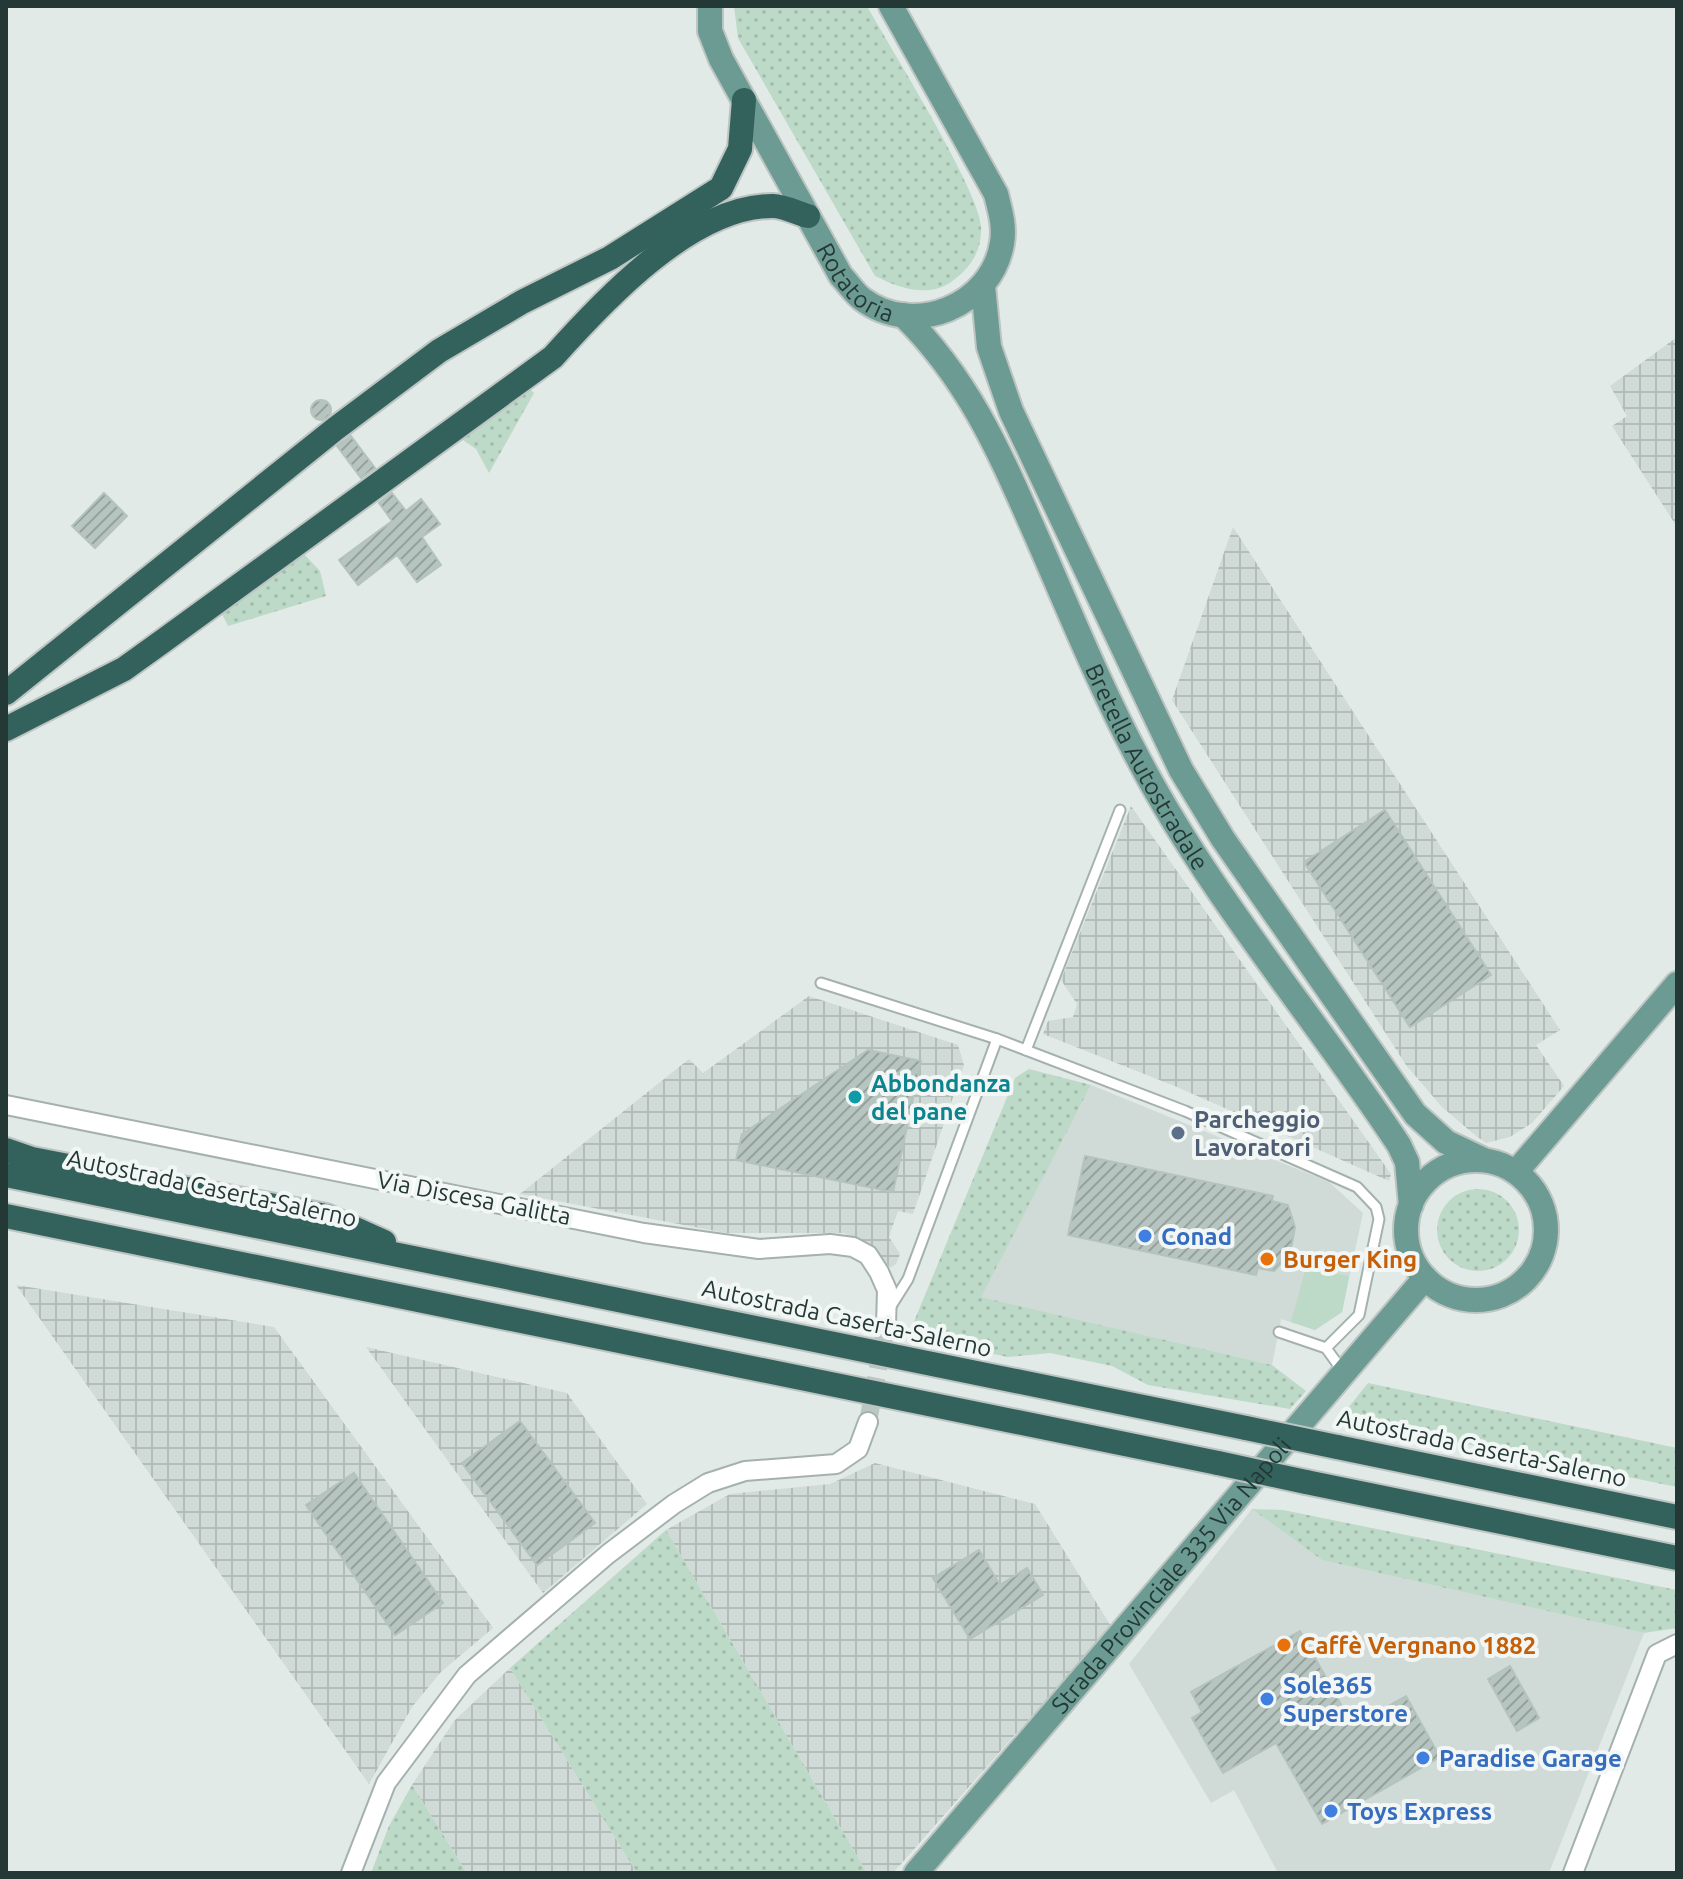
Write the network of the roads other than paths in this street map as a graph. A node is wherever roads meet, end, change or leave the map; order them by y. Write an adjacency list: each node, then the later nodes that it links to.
1 (710, 6): 3 (main road, Rotatoria)
2 (891, 6): 5 (main road, Rotatoria)
3 (744, 100): 4 (main road, Rotatoria); 7 (highway)
4 (808, 216): 6 (main road, Rotatoria); 8 (highway)
5 (983, 286): 6 (main road, Rotatoria); 16 (main road, Bretella Autostradale)
6 (903, 315): 19 (main road, Bretella Autostradale)
7 (6, 693)
8 (6, 729)
9 (1120, 810): 13 (lane)
10 (821, 983): 12 (lane)
11 (1677, 984): 17 (main road)
12 (997, 1039): 13 (lane); 23 (lane)
13 (1026, 1050): 25 (lane)
14 (6, 1105): 23 (street, Via Discesa Galitta)
15 (6, 1150): 21 (highway)
16 (1484, 1160): 17 (main road); 19 (main road)
17 (1516, 1172): 22 (main road)
18 (6, 1175): 21 (highway, Autostrada Caserta-Salerno)
19 (1411, 1205): 22 (main road)
20 (6, 1216): 29 (highway, bridge)
21 (423, 1260): 28 (highway, Autostrada Caserta-Salerno, bridge)
22 (1425, 1278): 26 (main road, Strada Provinciale 335 Via Napoli)
23 (887, 1317)
24 (1279, 1332): 25 (lane)
25 (1326, 1348): 26 (lane)
26 (1344, 1374): 32 (main road, Strada Provinciale 335 Via Napoli)
27 (868, 1422): 31 (street)
28 (1677, 1517)
29 (1677, 1558)
30 (1677, 1644): 33 (street)
31 (351, 1873)
32 (916, 1873)
33 (1573, 1873)

